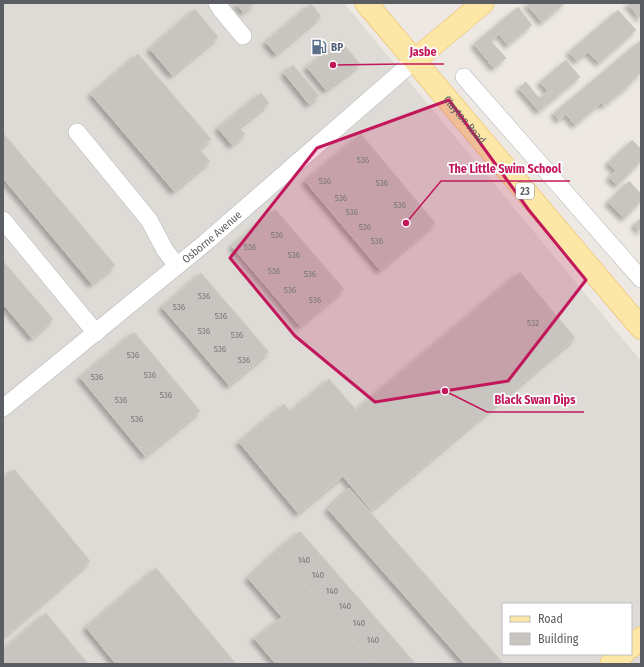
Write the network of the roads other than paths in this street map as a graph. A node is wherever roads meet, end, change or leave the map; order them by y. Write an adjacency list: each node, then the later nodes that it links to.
1 (217, 3): 4 (street)
2 (366, 3): 5 (main road, Clayton Road / 23)
3 (483, 3): 5 (main road)
4 (243, 36)
5 (415, 60): 9 (street, Osborne Avenue); 11 (main road, Clayton Road / 23)
6 (464, 77): 10 (street)
7 (77, 132): 9 (street)
8 (3, 220): 12 (street)
9 (177, 266): 12 (street, Osborne Avenue)
10 (641, 279)
11 (639, 322)
12 (96, 332): 13 (street, Osborne Avenue)
13 (3, 408)
14 (641, 638): 15 (main road)
15 (632, 646)
16 (621, 655): 17 (main road)
17 (611, 664)

